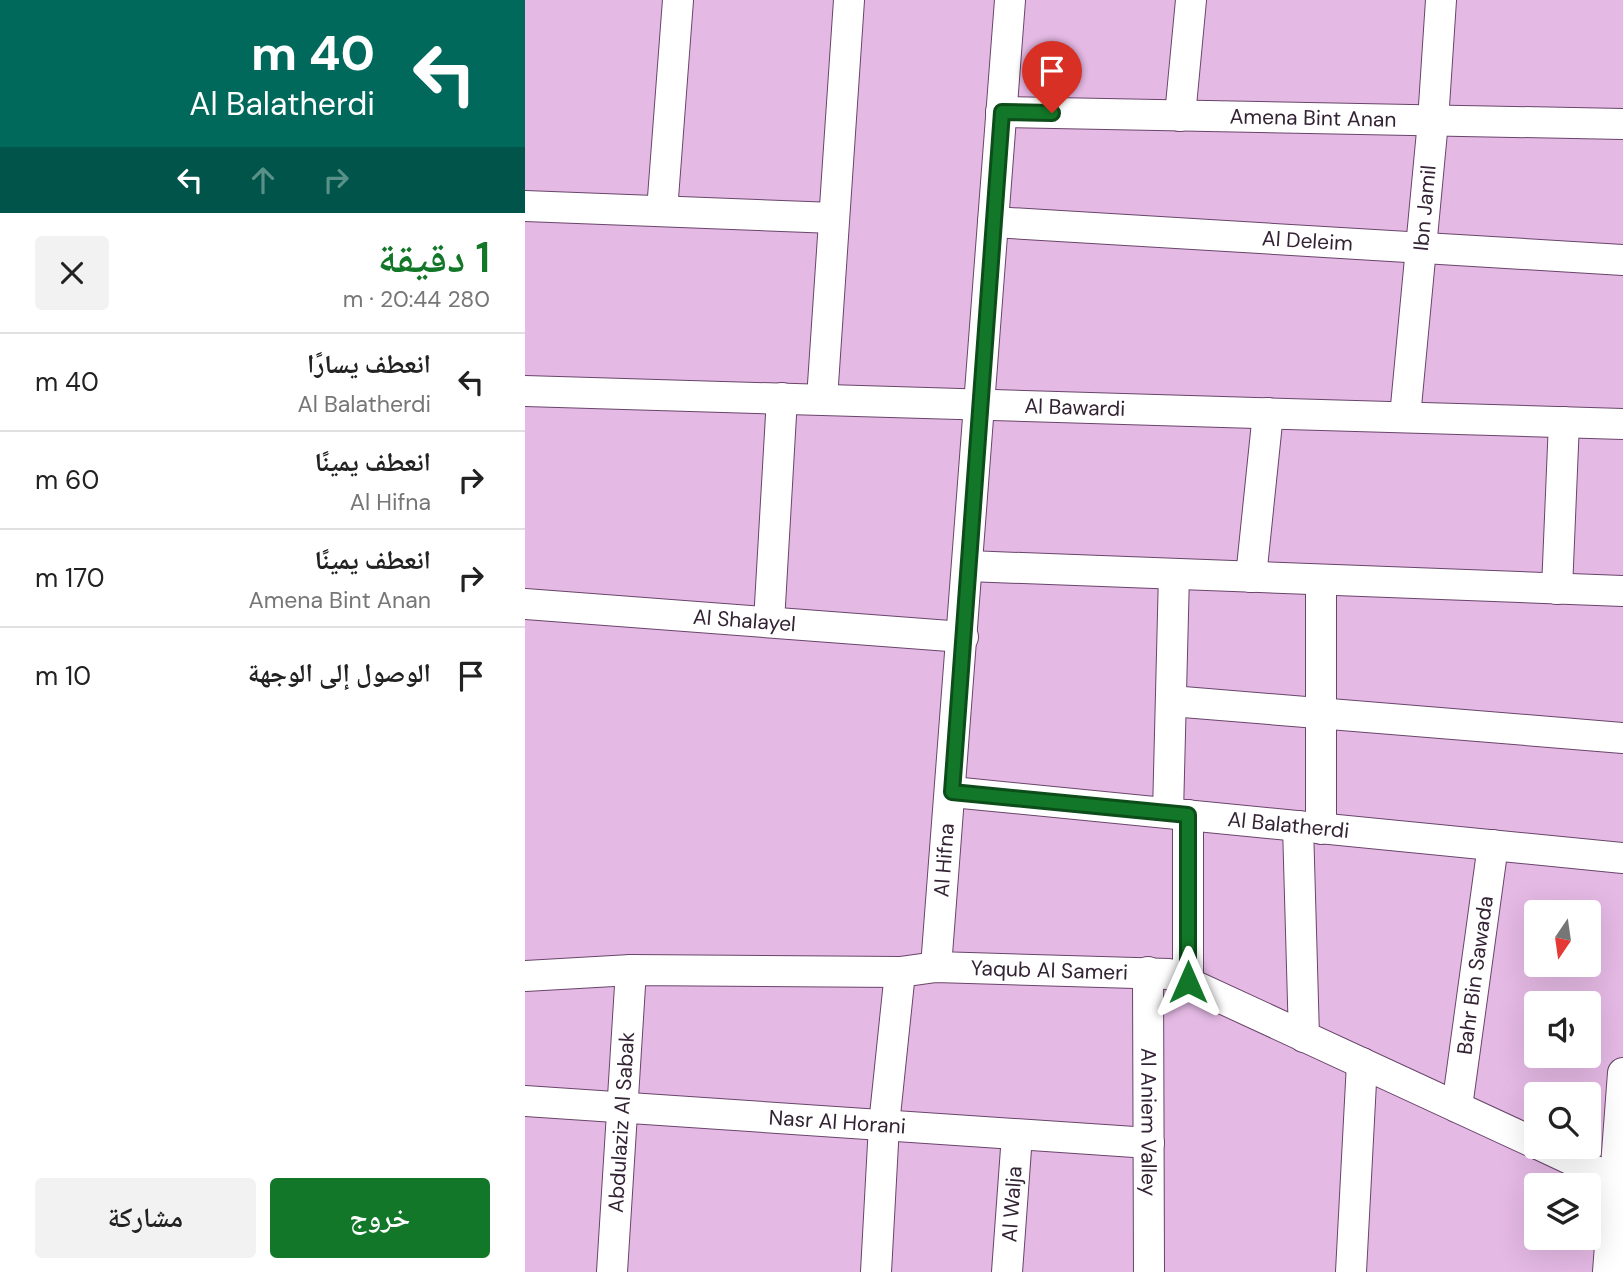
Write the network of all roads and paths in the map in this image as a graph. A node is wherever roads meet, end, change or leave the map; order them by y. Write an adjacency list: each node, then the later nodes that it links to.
1 (678, 0): 11 (street)
2 (849, 0): 12 (street)
3 (1010, 0): 6 (street, Al Hifna)
4 (1191, 0): 7 (street)
5 (1441, 0): 8 (street, Ibn Jamil)
6 (1002, 112): 7 (street, Amena Bint Anan); 13 (street, Al Hifna)
7 (1179, 116): 8 (street, Amena Bint Anan)
8 (1433, 121): 9 (street, Amena Bint Anan); 14 (street, Ibn Jamil)
9 (1623, 124)
10 (525, 206): 11 (street)
11 (662, 211): 12 (street)
12 (834, 218): 18 (street)
13 (993, 222): 14 (street, Al Deleim); 19 (street, Al Hifna)
14 (1421, 249): 15 (street, Al Deleim); 21 (street, Ibn Jamil)
15 (1623, 260)
16 (525, 391): 17 (street, Al Bawardi)
17 (782, 398): 18 (street, Al Bawardi); 31 (street)
18 (822, 399): 19 (street, Al Bawardi)
19 (980, 404): 20 (street, Al Bawardi); 24 (street, Al Hifna)
20 (1268, 413): 21 (street, Al Bawardi); 26 (street)
21 (1405, 417): 22 (street, Al Bawardi)
22 (1564, 422): 23 (street, Al Bawardi); 28 (street)
23 (1623, 424)
24 (968, 566): 25 (street); 32 (street, Al Hifna)
25 (1174, 574): 26 (street); 33 (street)
26 (1251, 577): 27 (street)
27 (1321, 580): 28 (street); 34 (street)
28 (1557, 589): 29 (street)
29 (1623, 592)
30 (525, 604): 31 (street, Al Shalayel)
31 (769, 622): 32 (street, Al Shalayel)
32 (963, 637): 36 (street, Al Hifna)
33 (1171, 701): 34 (street); 37 (street)
34 (1321, 713): 35 (street); 38 (street)
35 (1623, 738)
36 (952, 792): 37 (street, Al Balatherdi); 41 (street, Al Hifna)
37 (1178, 814): 38 (street, Al Balatherdi); 46 (street)
38 (1310, 827): 39 (street, Al Balatherdi); 47 (street)
39 (1493, 845): 40 (street, Al Balatherdi); 51 (street, Bahr Bin Sawada)
40 (1623, 858)
41 (936, 967): 43 (street, Yaqub Al Sameri); 44 (street, Yaqub Al Sameri)
42 (631, 970): 44 (street, Yaqub Al Sameri); 45 (street, Yaqub Al Sameri); 52 (street, Abdulaziz Al Sabak)
43 (1148, 971): 46 (street, Yaqub Al Sameri); 56 (street, Al Aniem Valley)
44 (900, 972): 53 (street)
45 (525, 976)
46 (1188, 982): 47 (street, Yaqub Al Sameri)
47 (1304, 1037): 48 (street, Yaqub Al Sameri)
48 (1362, 1063): 51 (street, Yaqub Al Sameri); 63 (street)
49 (1623, 1073): 58 (street)
50 (525, 1101): 52 (street, Nasr Al Horani)
51 (1457, 1107): 55 (street, Yaqub Al Sameri)
52 (622, 1108): 53 (street, Nasr Al Horani); 59 (street, Abdulaziz Al Sabak)
53 (884, 1125): 54 (street, Nasr Al Horani); 60 (street)
54 (1017, 1135): 56 (street, Nasr Al Horani); 61 (street, Al Walja)
55 (1524, 1138)
56 (1149, 1143): 62 (street, Al Aniem Valley)
57 (1570, 1159): 58 (street)
58 (1619, 1182): 64 (street)
59 (612, 1272)
60 (876, 1272)
61 (1007, 1272)
62 (1149, 1272)
63 (1351, 1272)
64 (1608, 1272)

